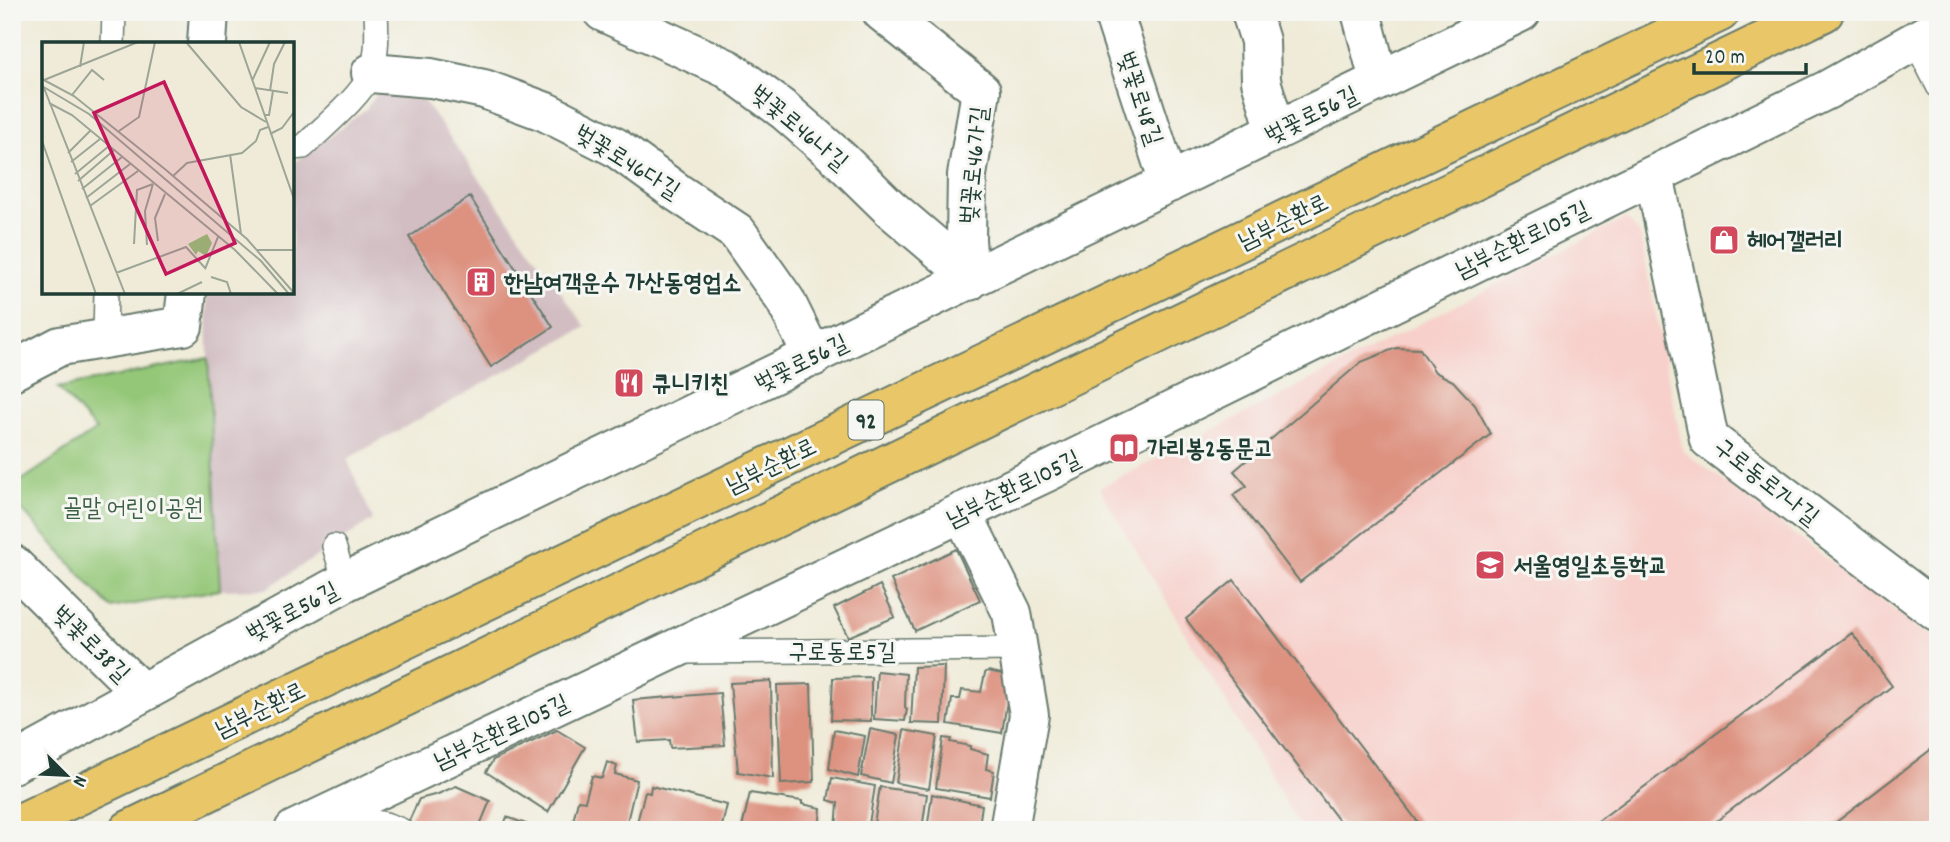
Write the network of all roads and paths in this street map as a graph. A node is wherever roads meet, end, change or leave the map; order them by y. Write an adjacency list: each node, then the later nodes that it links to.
1 (114, 12): 14 (lane)
2 (209, 12): 15 (street)
3 (376, 12): 16 (lane)
4 (603, 12): 23 (street, 벚꽃로46나길)
5 (882, 12): 23 (street, 벚꽃로46가길)
6 (1112, 12): 22 (street, 벚꽃로48길)
7 (1251, 12): 19 (street)
8 (1361, 12): 17 (street)
9 (1521, 12): 12 (street, 벚꽃로56길)
10 (1720, 12): 38 (main road, 남부순환로 / 92)
11 (1824, 12): 39 (main road, 남부순환로 / 92)
12 (1482, 21): 17 (street, 벚꽃로56길)
13 (1926, 34): 18 (lane, 남부순환로105길); 21 (street, 남부순환로105길)
14 (113, 42)
15 (207, 42)
16 (371, 72): 20 (lane); 27 (street, 벚꽃로46다길)
17 (1379, 80): 19 (street, 벚꽃로56길)
18 (1938, 86)
19 (1276, 131): 22 (street, 벚꽃로56길)
20 (294, 148)
21 (1654, 175): 29 (street, 남부순환로105길); 33 (street, 구로동로7나길)
22 (1169, 183): 23 (street, 벚꽃로56길)
23 (969, 282): 27 (street, 벚꽃로56길)
24 (106, 294): 26 (lane)
25 (185, 309): 26 (street)
26 (105, 338): 28 (street)
27 (813, 357): 32 (street, 벚꽃로56길)
28 (12, 371)
29 (962, 512): 34 (street); 35 (street, 남부순환로105길)
30 (334, 546): 32 (lane)
31 (12, 564): 36 (street, 벚꽃로38길)
32 (345, 582): 36 (street, 벚꽃로56길)
33 (1938, 612)
34 (1018, 649): 35 (lane, 구로동로5길); 43 (street)
35 (667, 652): 40 (street, 남부순환로105길)
36 (142, 693): 37 (street, 벚꽃로56길)
37 (12, 764)
38 (12, 827)
39 (129, 830)
40 (294, 830)
41 (350, 830): 42 (lane)
42 (401, 830)
43 (1009, 830)

